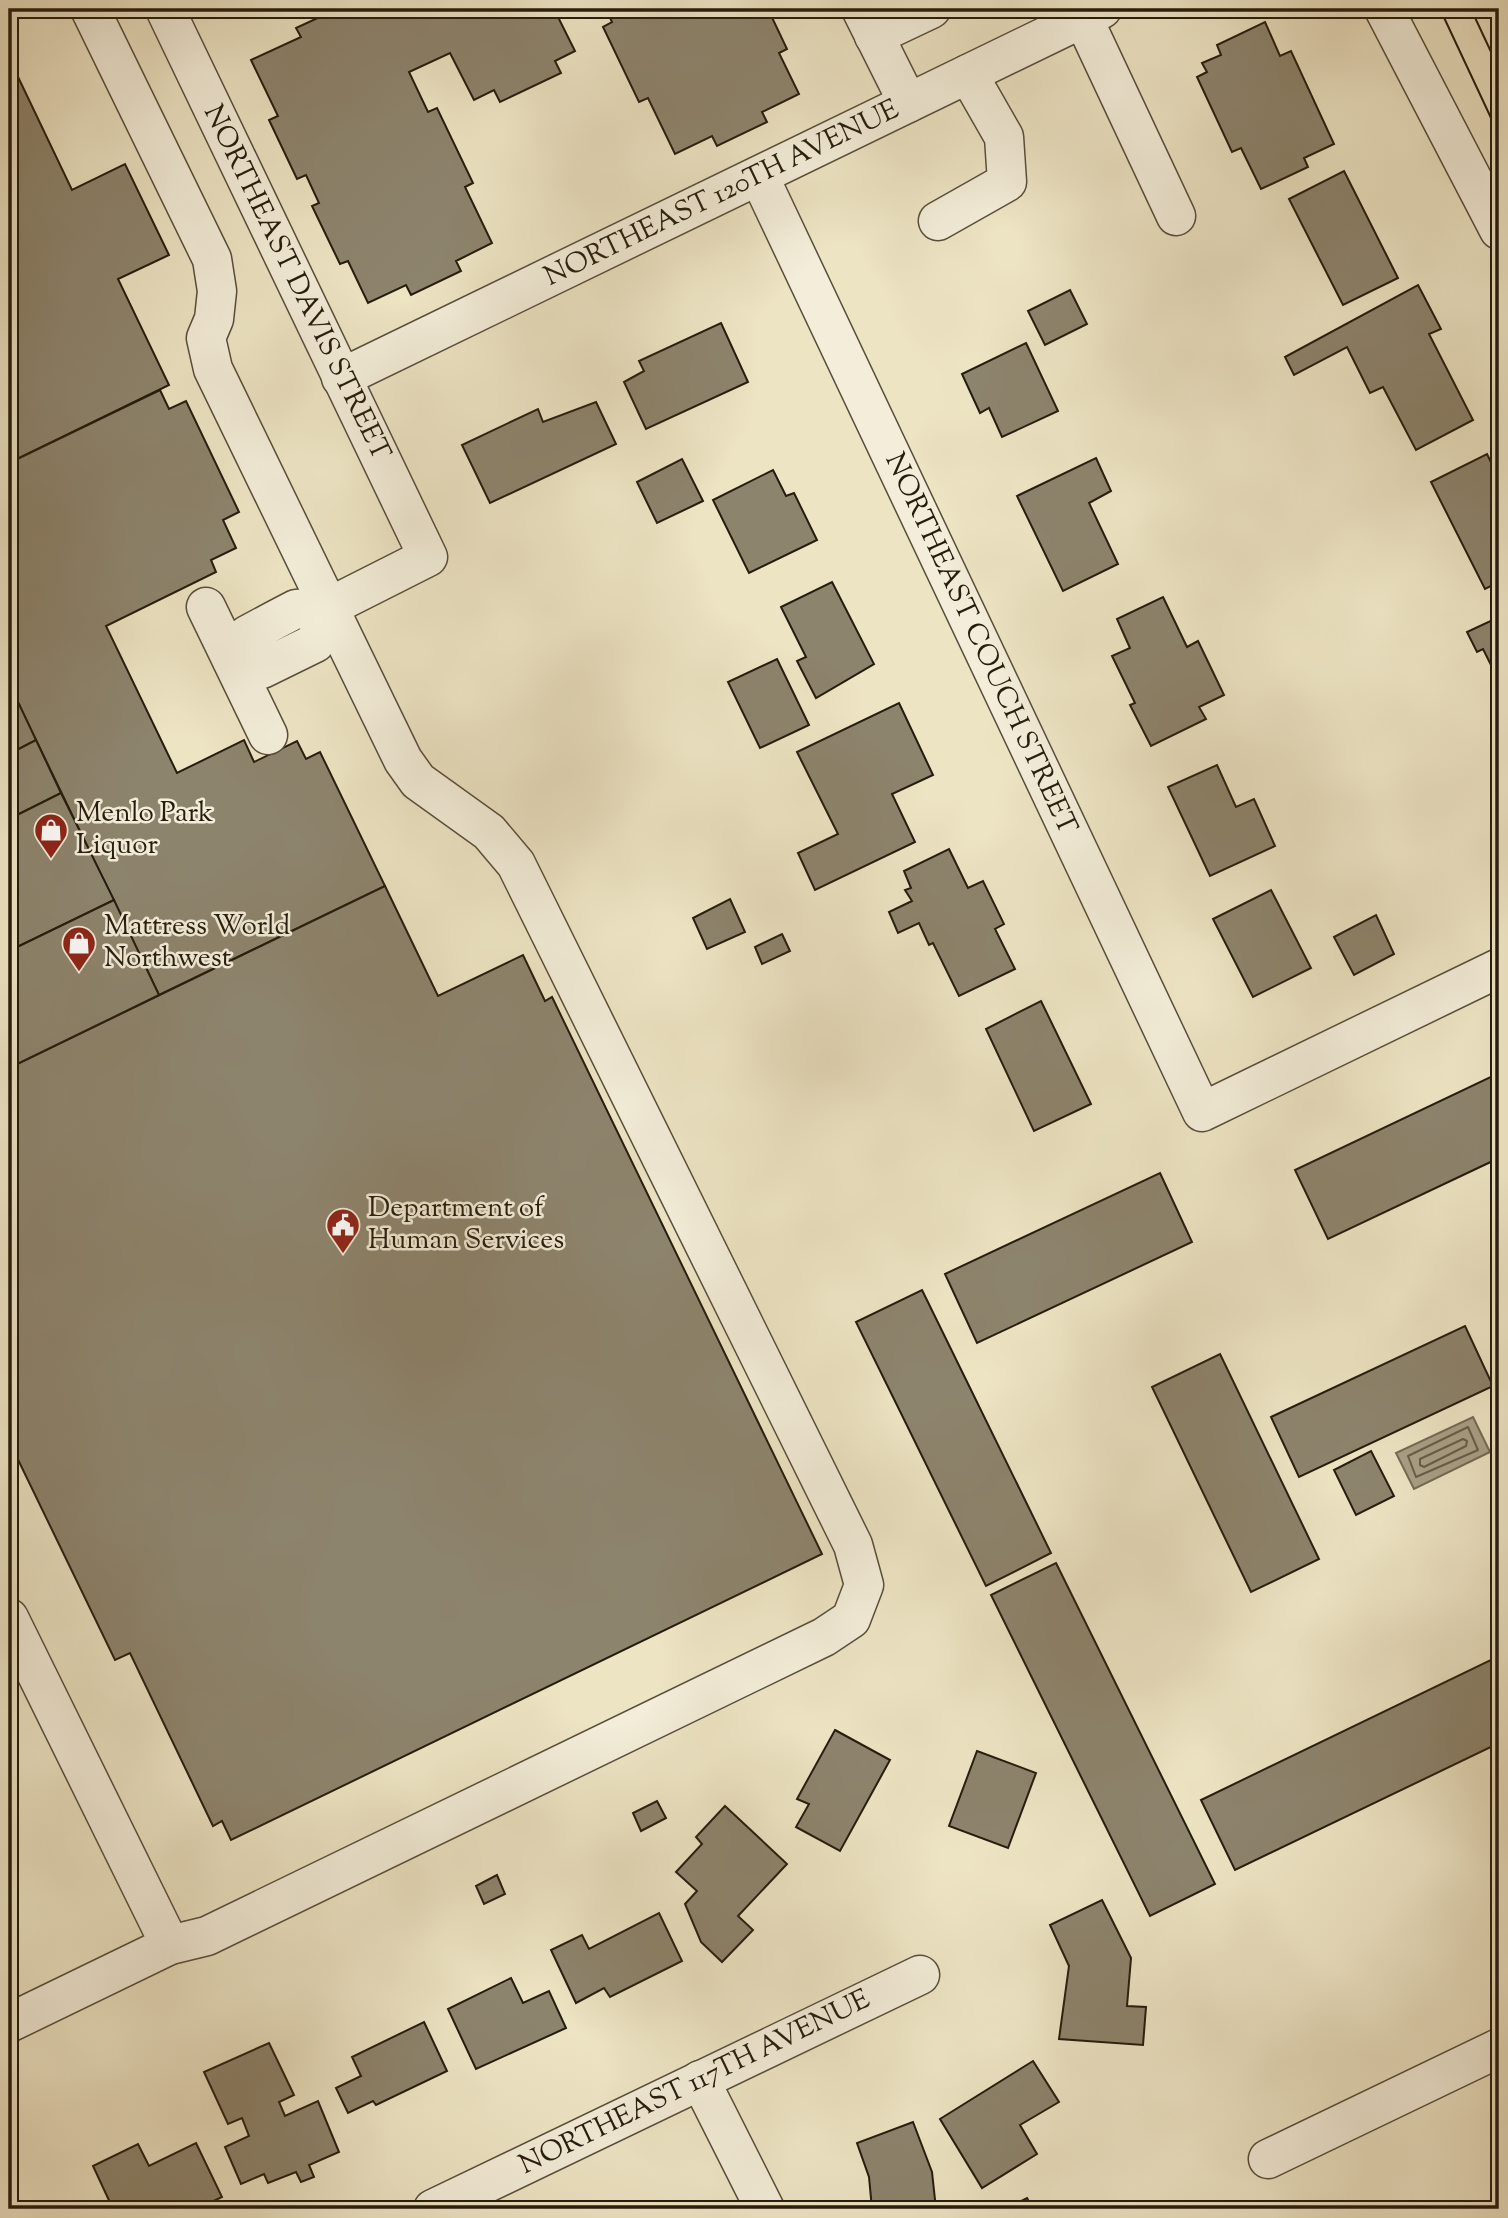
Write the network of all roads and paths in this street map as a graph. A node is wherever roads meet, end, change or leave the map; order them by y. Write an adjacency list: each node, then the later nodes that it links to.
1 (90, 9): 15 (street)
2 (165, 9): 13 (street, NORTHEAST DAVIS STREET)
3 (930, 9): 6 (street)
4 (1384, 9): 12 (street)
5 (1093, 13): 7 (street, NORTHEAST 120TH AVENUE); 10 (street)
6 (868, 22): 8 (street)
7 (968, 74): 8 (street, NORTHEAST 120TH AVENUE); 11 (street)
8 (908, 103): 9 (street, NORTHEAST 120TH AVENUE)
9 (759, 176): 13 (street, NORTHEAST 120TH AVENUE); 18 (street, NORTHEAST COUCH STREET)
10 (1175, 216)
11 (938, 221)
12 (1499, 230)
13 (341, 378): 15 (street, NORTHEAST DAVIS STREET)
14 (206, 607): 16 (street)
15 (329, 607): 16 (street); 20 (street)
16 (232, 660): 17 (street)
17 (268, 735)
18 (1499, 968)
19 (9, 1618): 20 (street)
20 (170, 1945): 22 (street)
21 (920, 1975): 24 (street, NORTHEAST 117TH AVENUE)
22 (9, 2023)
23 (1499, 2048): 25 (street)
24 (700, 2080): 26 (street, NORTHEAST 117TH AVENUE); 27 (street)
25 (1268, 2159)
26 (433, 2209)
27 (765, 2209)

